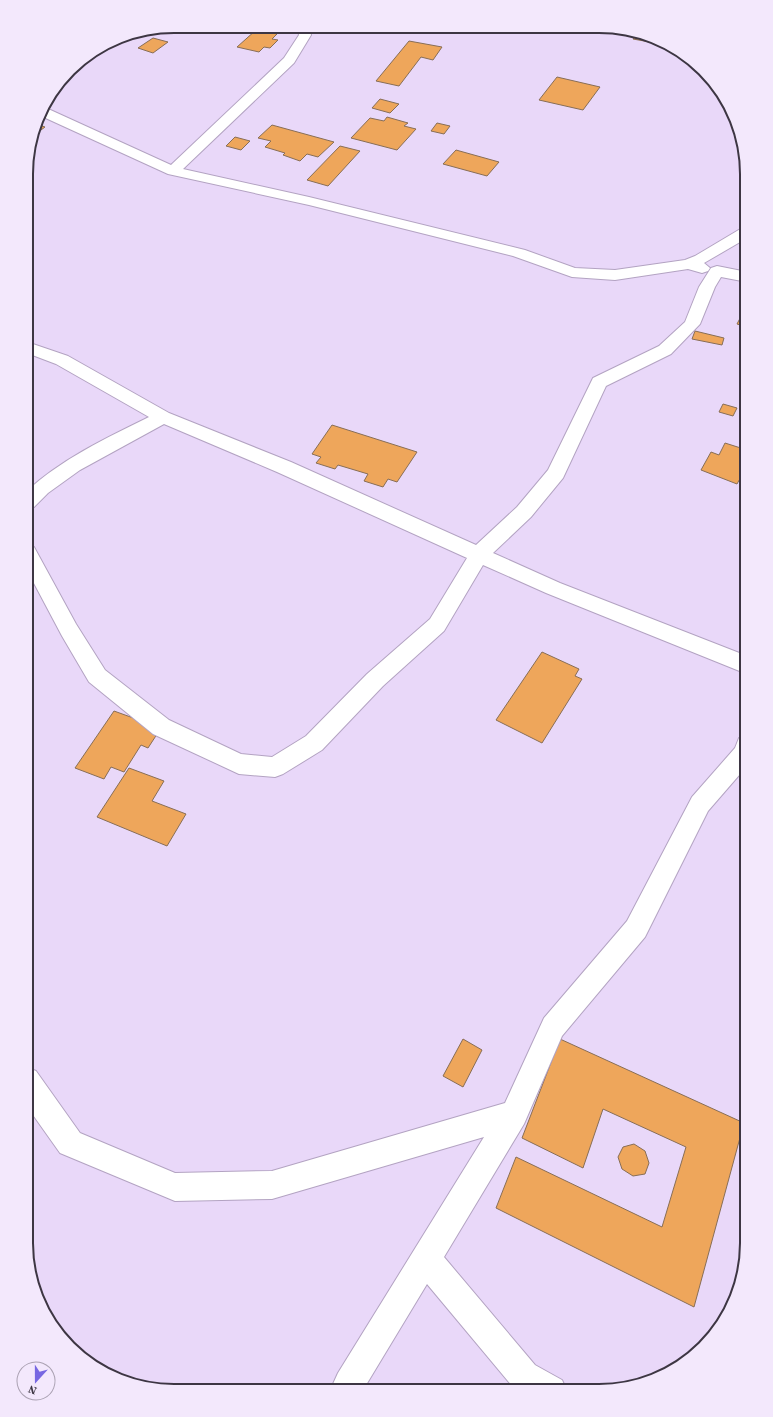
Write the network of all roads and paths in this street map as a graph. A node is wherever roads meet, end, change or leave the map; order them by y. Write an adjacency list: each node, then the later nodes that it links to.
1 (304, 33): 3 (street)
2 (47, 114): 3 (street)
3 (174, 171): 5 (street)
4 (740, 235): 5 (street)
5 (688, 264): 6 (street)
6 (717, 271): 7 (street); 11 (street)
7 (740, 276)
8 (33, 349): 9 (street)
9 (163, 417): 10 (street); 11 (street)
10 (33, 496)
11 (479, 556): 12 (street); 13 (street)
12 (33, 563)
13 (740, 662)
14 (740, 758): 16 (street)
15 (33, 1092): 16 (street)
16 (514, 1114): 17 (street)
17 (426, 1259): 18 (street); 19 (street)
18 (349, 1384)
19 (538, 1384)

